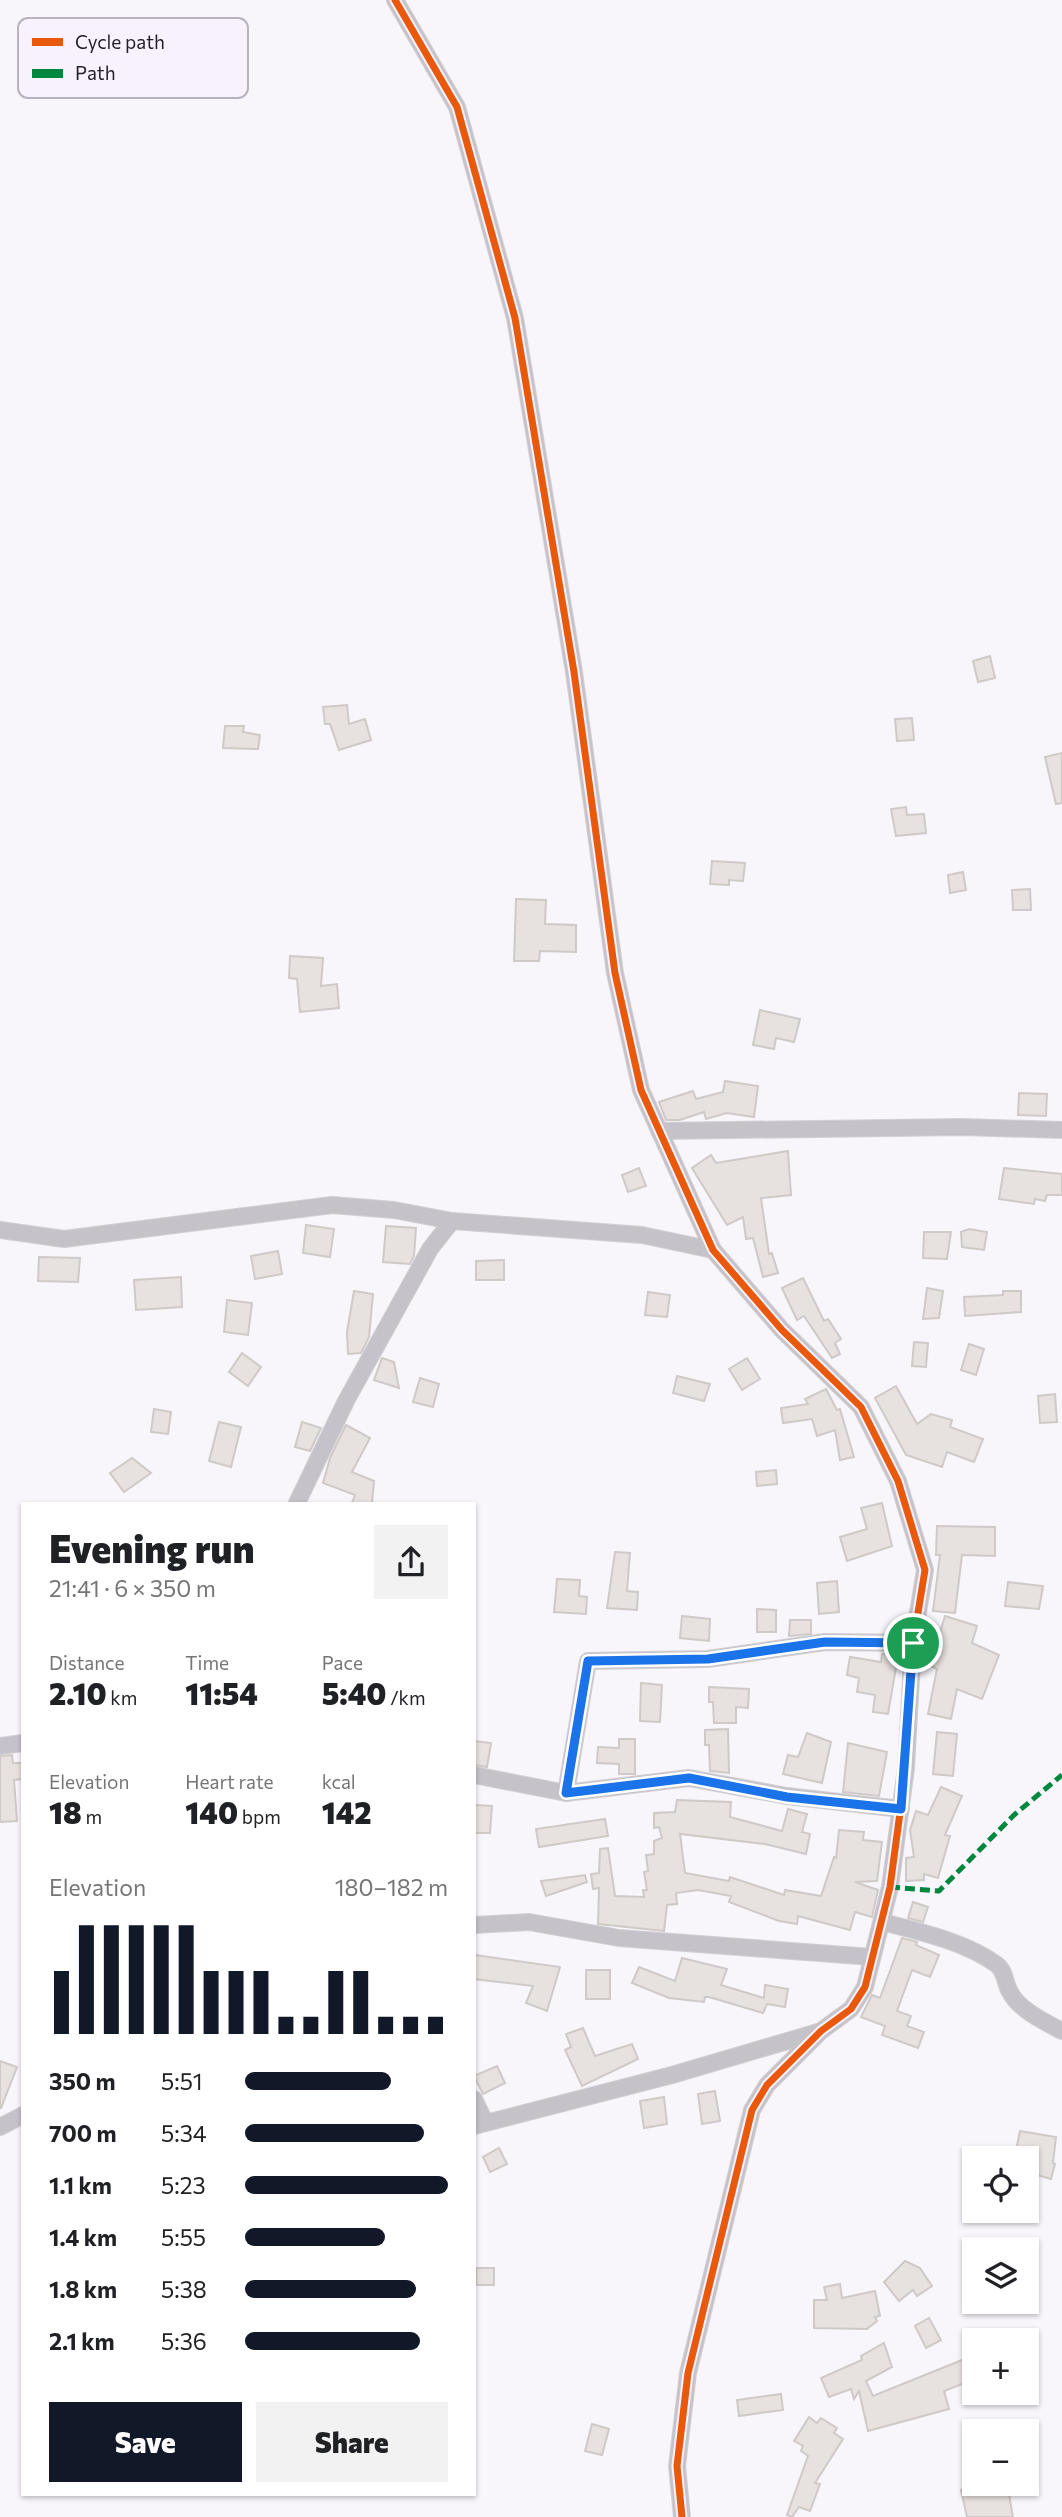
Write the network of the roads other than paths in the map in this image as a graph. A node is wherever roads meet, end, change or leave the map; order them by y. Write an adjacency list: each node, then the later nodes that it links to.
1 (395, 0): 3 (street)
2 (1062, 1130): 3 (street)
3 (660, 1131): 6 (street)
4 (452, 1221): 5 (street); 6 (street); 7 (street)
5 (0, 1230)
6 (713, 1250): 8 (street)
7 (297, 1502)
8 (913, 1643): 12 (street); 13 (street)
9 (21, 1743): 10 (street)
10 (0, 1746)
11 (476, 1775): 12 (street)
12 (566, 1793): 13 (street)
13 (901, 1809): 14 (street)
14 (883, 1922): 16 (street); 18 (street)
15 (476, 1925): 16 (street)
16 (872, 1957): 17 (street)
17 (821, 2031): 20 (street); 22 (street)
18 (1062, 2031)
19 (21, 2116): 21 (street)
20 (479, 2124)
21 (0, 2127)
22 (682, 2517)

